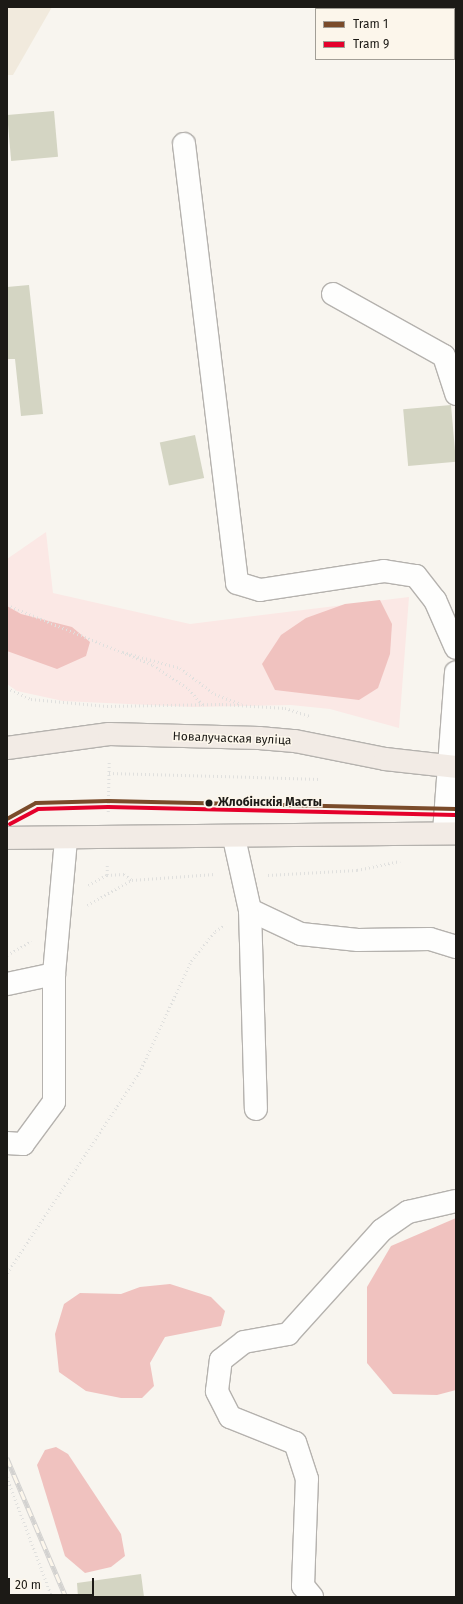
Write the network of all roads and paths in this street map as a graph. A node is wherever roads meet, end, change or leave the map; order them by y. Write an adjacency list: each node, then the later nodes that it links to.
1 (184, 144): 5 (lane)
2 (333, 294): 3 (lane)
3 (456, 394)
4 (7, 605): 6 (path)
5 (456, 648)
6 (118, 651): 8 (path); 9 (path)
7 (456, 672): 11 (lane)
8 (244, 705)
9 (204, 706)
10 (7, 748): 11 (main road, Новалучаская вуліца)
11 (451, 767): 14 (lane)
12 (109, 773): 13 (path)
13 (320, 779)
14 (450, 832): 16 (main road)
15 (7, 838): 17 (main road)
16 (234, 838): 17 (main road); 20 (lane)
17 (66, 839): 22 (lane)
18 (107, 874): 19 (path)
19 (132, 880)
20 (250, 910): 21 (lane); 24 (lane); 27 (path)
21 (456, 947)
22 (54, 974): 23 (lane); 25 (lane)
23 (7, 984)
24 (256, 1109)
25 (7, 1143)
26 (456, 1201): 30 (lane)
27 (7, 1273)
28 (7, 1477): 29 (path)
29 (52, 1597)
30 (312, 1597)

